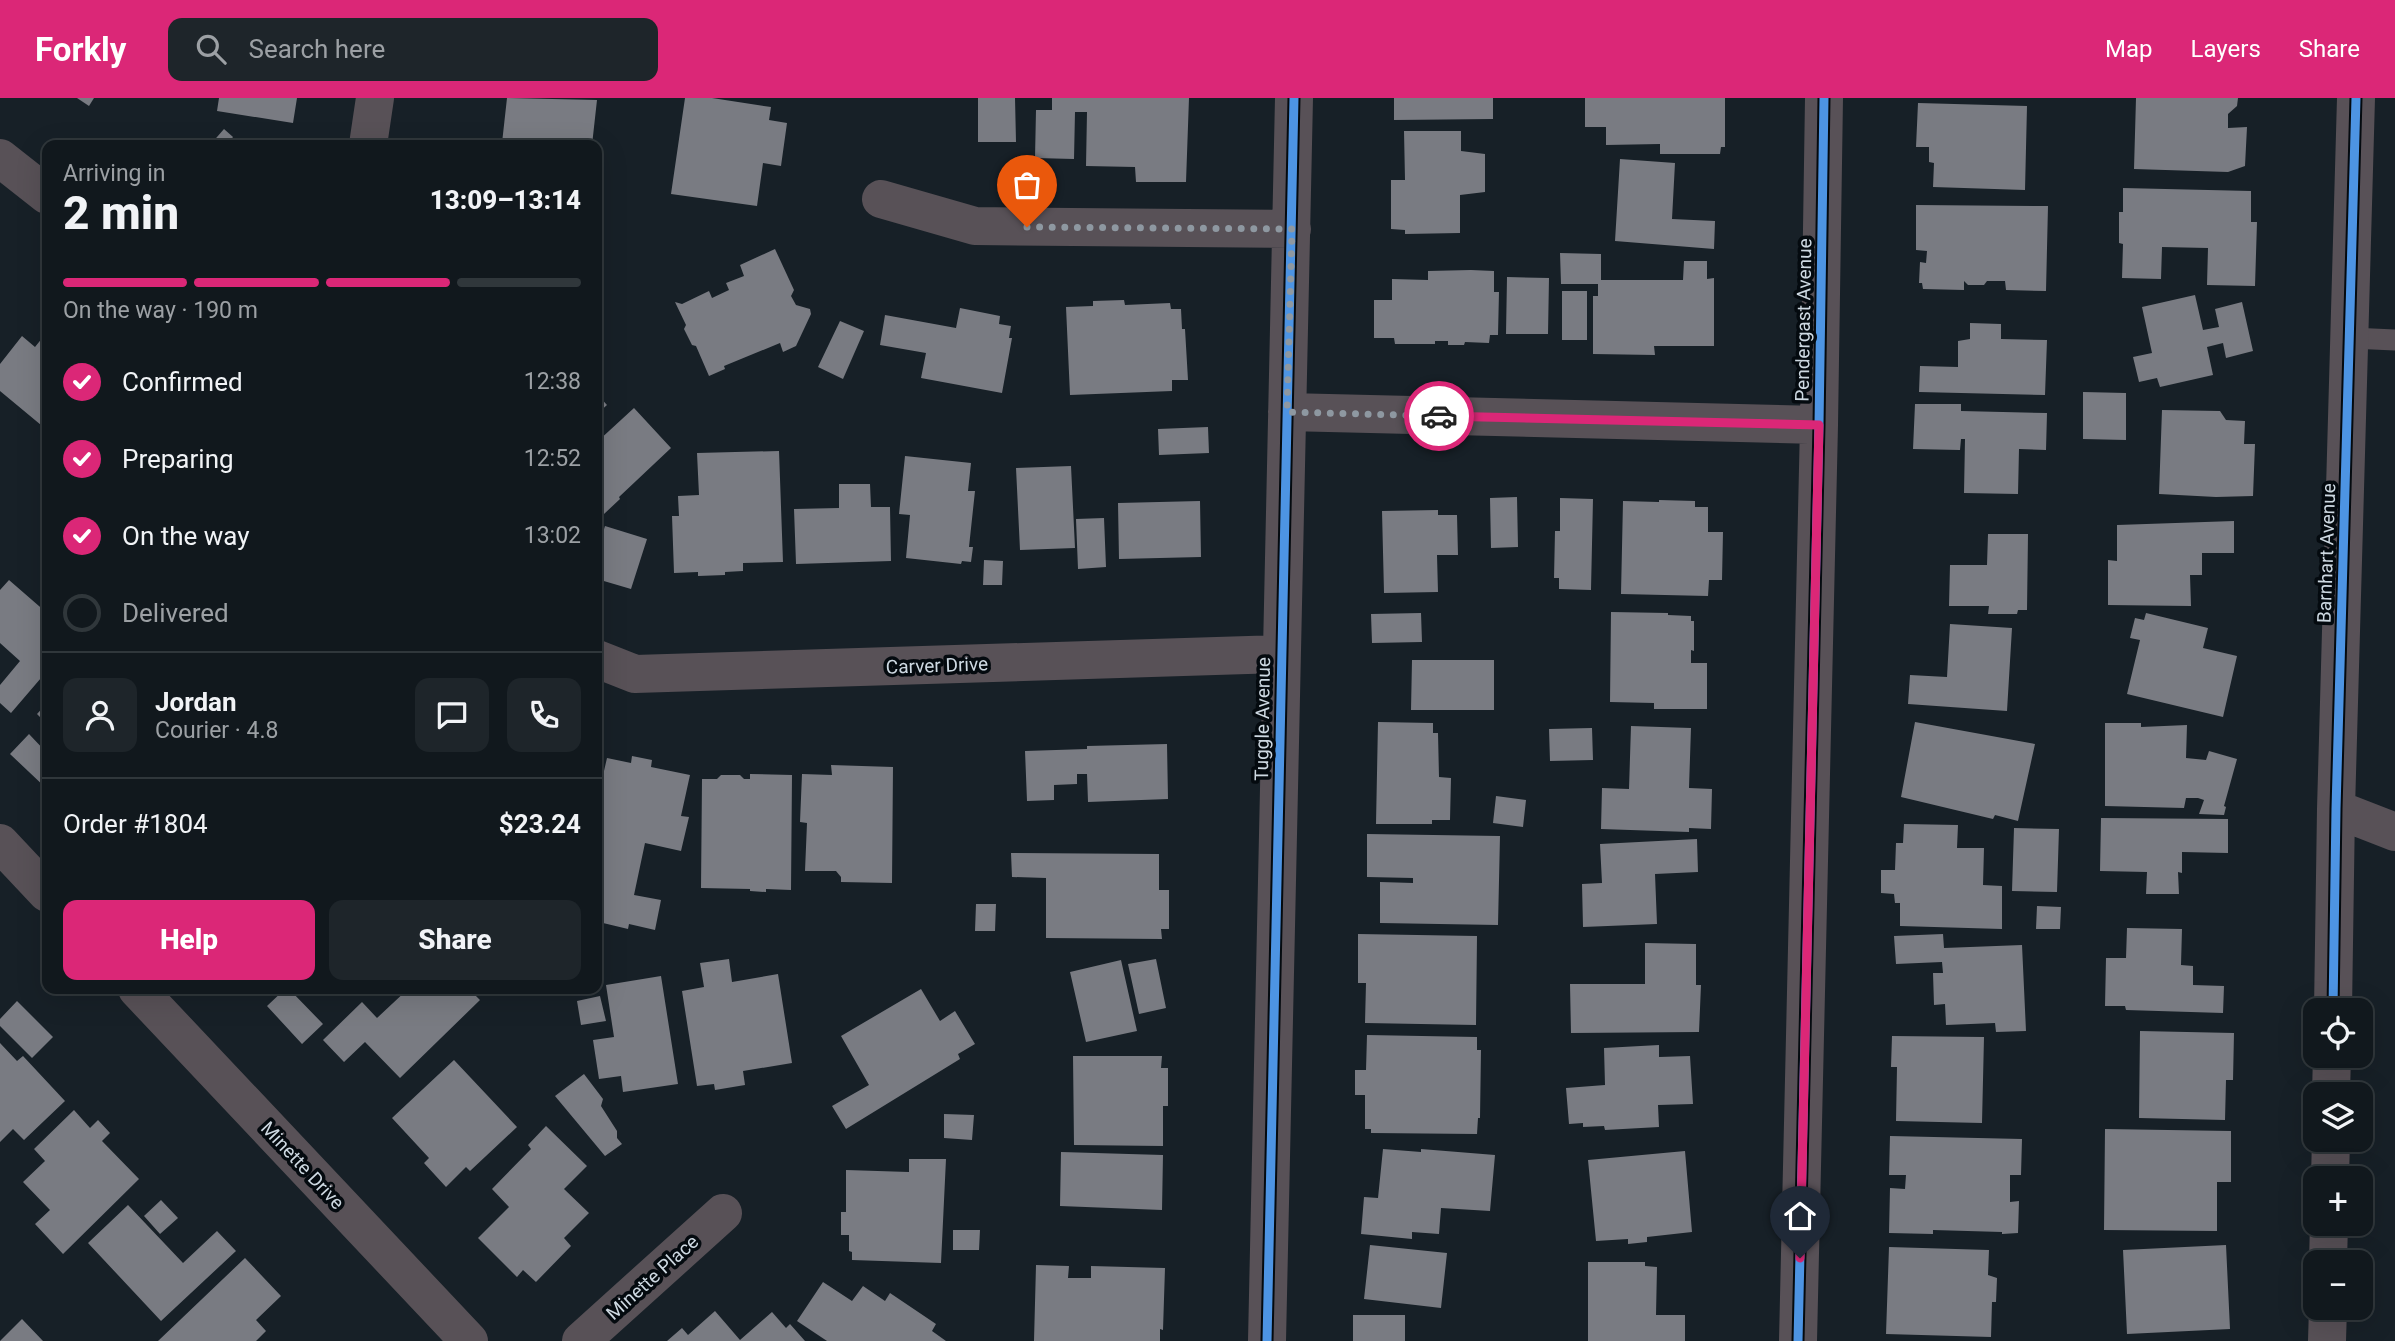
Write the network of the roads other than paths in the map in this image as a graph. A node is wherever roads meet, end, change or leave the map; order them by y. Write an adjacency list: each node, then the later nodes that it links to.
1 (375, 98): 5 (street)
2 (1294, 98): 9 (street, Tuggle Avenue)
3 (1824, 98): 13 (street, Pendergast Avenue)
4 (2356, 98): 10 (street, Barnhart Avenue)
5 (369, 140)
6 (0, 158): 7 (street)
7 (42, 191)
8 (881, 199): 9 (street)
9 (1292, 229): 12 (street, Tuggle Avenue)
10 (2351, 338): 11 (lane); 16 (street, Barnhart Avenue)
11 (2395, 341)
12 (1287, 412): 13 (street); 14 (street, Tuggle Avenue)
13 (1819, 425): 27 (street, Pendergast Avenue)
14 (1280, 654): 15 (street, Carver Drive); 26 (street, Tuggle Avenue)
15 (602, 662)
16 (2336, 809): 17 (street); 21 (street, Barnhart Avenue)
17 (2395, 832)
18 (0, 844): 19 (street)
19 (42, 888)
20 (142, 994): 24 (street, Minette Drive)
21 (2333, 998)
22 (723, 1213): 25 (street, Minette Place)
23 (2328, 1320): 28 (street)
24 (469, 1341)
25 (580, 1341)
26 (1266, 1341)
27 (1798, 1341)
28 (2327, 1341)

